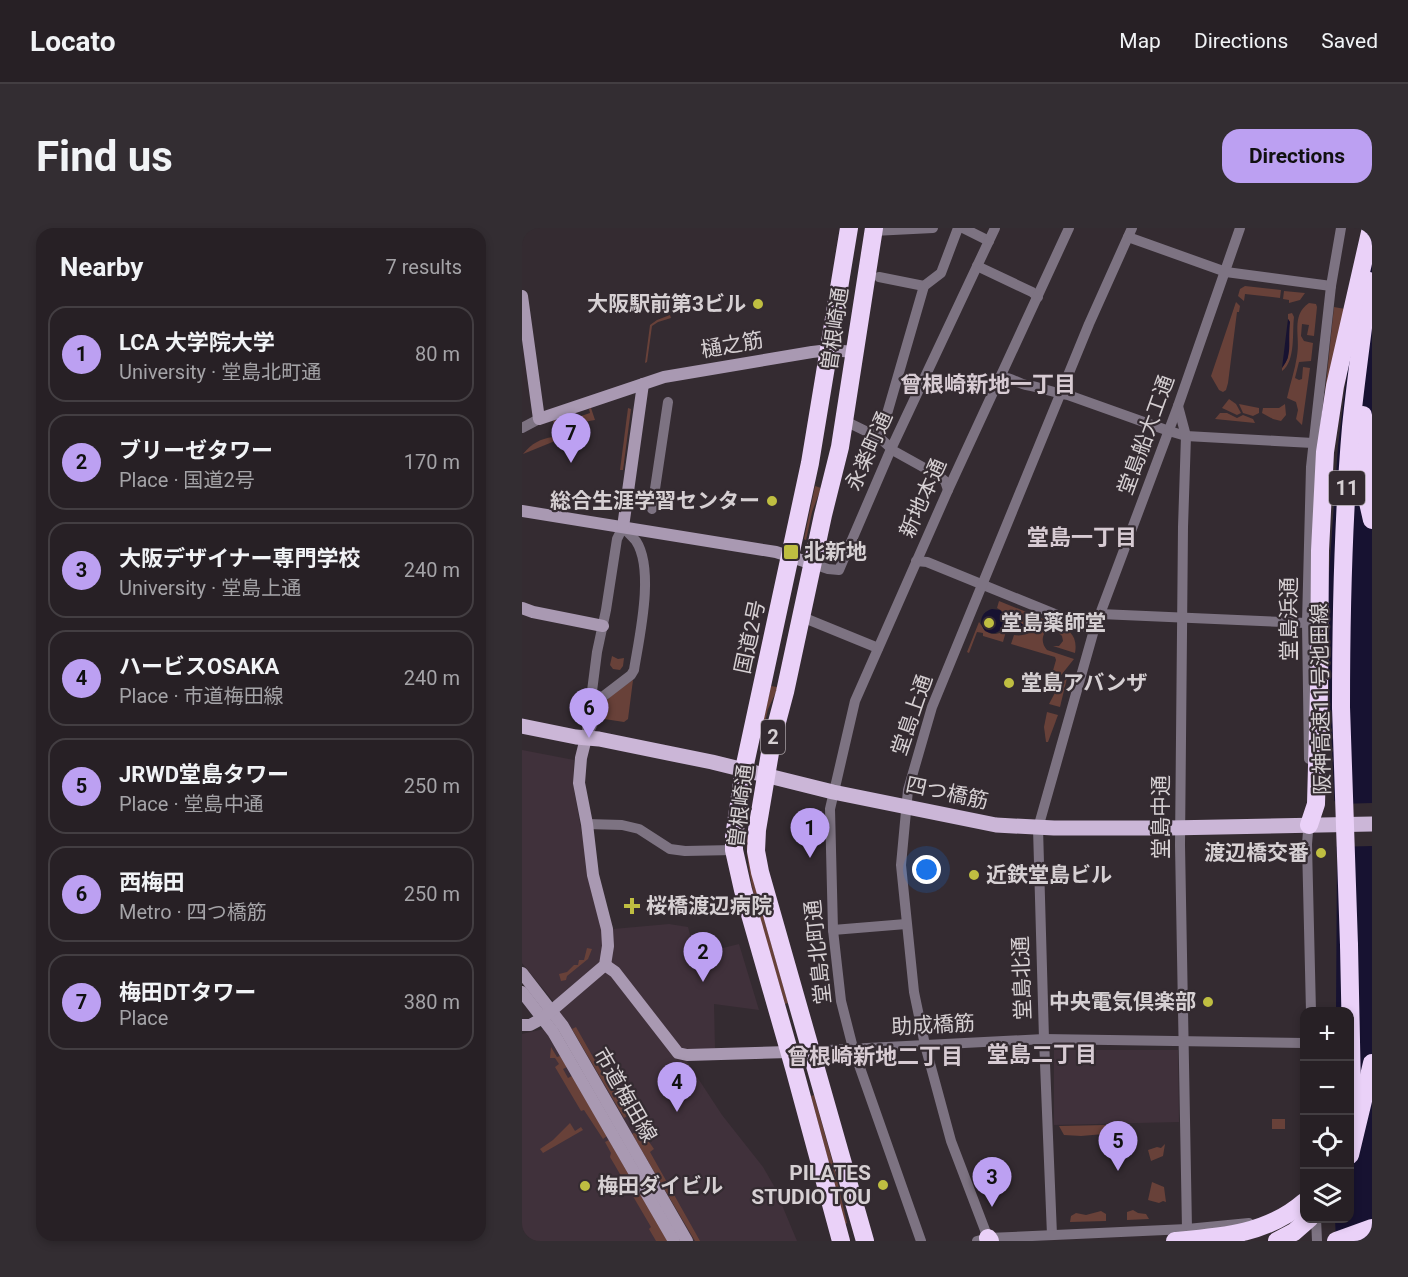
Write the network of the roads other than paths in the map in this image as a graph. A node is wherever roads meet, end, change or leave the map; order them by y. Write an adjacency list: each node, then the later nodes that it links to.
1 (849, 228): 21 (highway, 国道2号 / 2)
2 (933, 228): 10 (street)
3 (958, 228): 17 (street)
4 (963, 228): 12 (street)
5 (995, 228): 12 (street, 永楽町通)
6 (1070, 228): 20 (street, 新地本通)
7 (1240, 228): 15 (street, 堂島船大工通)
8 (1341, 228): 18 (street, 堂島浜通)
9 (1371, 228): 61 (highway)
10 (874, 230): 22 (highway, 曽根崎通 / 2)
11 (1130, 232): 15 (street); 25 (street, 堂島上通)
12 (989, 241): 14 (street, 永楽町通)
13 (1371, 265): 39 (highway); 81 (highway, 阪神高速11号池田線 / 11, bridge)
14 (977, 266): 20 (street); 35 (street, 永楽町通)
15 (1226, 272): 18 (street); 27 (street, 堂島船大工通)
16 (879, 277): 17 (street)
17 (924, 286): 33 (street)
18 (1331, 286): 34 (street, 堂島浜通)
19 (522, 296): 28 (street)
20 (1038, 297): 23 (street, 新地本通)
21 (829, 350): 22 (street, 樋之筋); 24 (street, 樋之筋); 41 (highway, 国道2号 / 2)
22 (855, 352): 29 (highway, 曽根崎通 / 2)
23 (999, 378): 25 (street); 36 (street, 新地本通)
24 (643, 384): 28 (street, 樋之筋); 40 (street)
25 (1061, 394): 31 (street); 44 (street, 堂島上通)
26 (668, 402): 37 (street)
27 (1178, 406): 31 (street, 堂島船大工通); 32 (street, 堂島中通)
28 (539, 419): 30 (street)
29 (844, 422): 33 (street); 43 (highway, 曽根崎通 / 2)
30 (522, 428)
31 (1168, 431): 32 (street); 46 (street, 堂島船大工通)
32 (1186, 436): 34 (street); 48 (street, 堂島中通)
33 (880, 438): 35 (street)
34 (1313, 443): 49 (street, 堂島浜通)
35 (891, 449): 36 (street); 43 (street, 永楽町通)
36 (948, 490): 42 (street, 新地本通)
37 (652, 509)
38 (522, 511): 40 (street)
39 (1372, 520)
40 (623, 527): 41 (street); 50 (street); 54 (street)
41 (790, 556): 43 (street); 55 (highway, 国道2号 / 2)
42 (916, 561): 44 (street); 52 (street, 新地本通)
43 (813, 564): 47 (highway, 曽根崎通 / 2)
44 (982, 586): 51 (street); 58 (street, 堂島上通)
45 (522, 608): 50 (street)
46 (1100, 614): 48 (street); 51 (street, 堂島船大工通)
47 (802, 616): 52 (street); 56 (highway, 曽根崎通 / 2)
48 (1183, 618): 49 (street); 63 (street, 堂島中通)
49 (1307, 623): 61 (street, 堂島浜通)
50 (603, 626): 54 (street)
51 (1094, 630): 62 (street, 堂島船大工通)
52 (878, 648): 57 (street, 新地本通)
53 (522, 726): 54 (main road, 四つ橋筋)
54 (586, 738): 55 (main road, 四つ橋筋); 60 (street)
55 (744, 769): 56 (main road, 四つ橋筋); 64 (highway, 国道2号 / 2)
56 (767, 775): 57 (main road, 四つ橋筋); 78 (highway, 曽根崎通 / 2)
57 (833, 792): 58 (main road, 四つ橋筋); 66 (street, 堂島北町通)
58 (906, 806): 62 (main road, 四つ橋筋); 65 (street, 堂島上通)
59 (1372, 824): 61 (main road, 四つ橋筋)
60 (588, 825): 64 (street); 67 (street)
61 (1309, 825): 63 (main road, 四つ橋筋); 70 (street, 堂島浜通)
62 (1038, 828): 63 (main road, 四つ橋筋); 73 (street, 堂島北通)
63 (1180, 828): 74 (street, 堂島中通)
64 (734, 850): 79 (highway, 国道2号 / 2)
65 (906, 924): 66 (street); 76 (street, 堂島上通)
66 (833, 930): 77 (street, 堂島北町通)
67 (605, 964): 71 (street); 79 (street, 助成橋筋)
68 (522, 973): 71 (street, 市道梅田線)
69 (522, 992): 71 (street, 市道梅田線)
70 (1311, 1007)
71 (547, 1015): 72 (street); 93 (street, 市道梅田線); 94 (street, 市道梅田線)
72 (522, 1025)
73 (1044, 1039): 74 (street, 助成橋筋); 76 (street, 助成橋筋); 90 (street, 堂島北通)
74 (1185, 1041): 75 (street, 助成橋筋); 91 (street, 堂島中通)
75 (1300, 1043)
76 (925, 1045): 77 (street, 助成橋筋); 92 (street, 堂島上通)
77 (853, 1048): 78 (street, 助成橋筋); 97 (street, 堂島北町通)
78 (811, 1050): 79 (street, 助成橋筋); 96 (highway, 曽根崎通 / 2)
79 (789, 1052): 95 (highway, 2)
80 (1371, 1064): 82 (highway); 83 (highway)
81 (1350, 1115)
82 (1354, 1117)
83 (1354, 1138)
84 (1300, 1206): 91 (highway, bridge)
85 (1300, 1218): 91 (street)
86 (1300, 1220): 98 (highway)
87 (1305, 1223): 99 (highway)
88 (1316, 1223): 100 (street)
89 (1372, 1228): 101 (highway)
90 (1052, 1235): 91 (street); 92 (street)
91 (1181, 1235)
92 (985, 1240)
93 (674, 1241)
94 (687, 1241)
95 (842, 1241)
96 (865, 1241)
97 (921, 1241)
98 (1261, 1241)
99 (1277, 1241)
100 (1317, 1241)
101 (1336, 1241)

